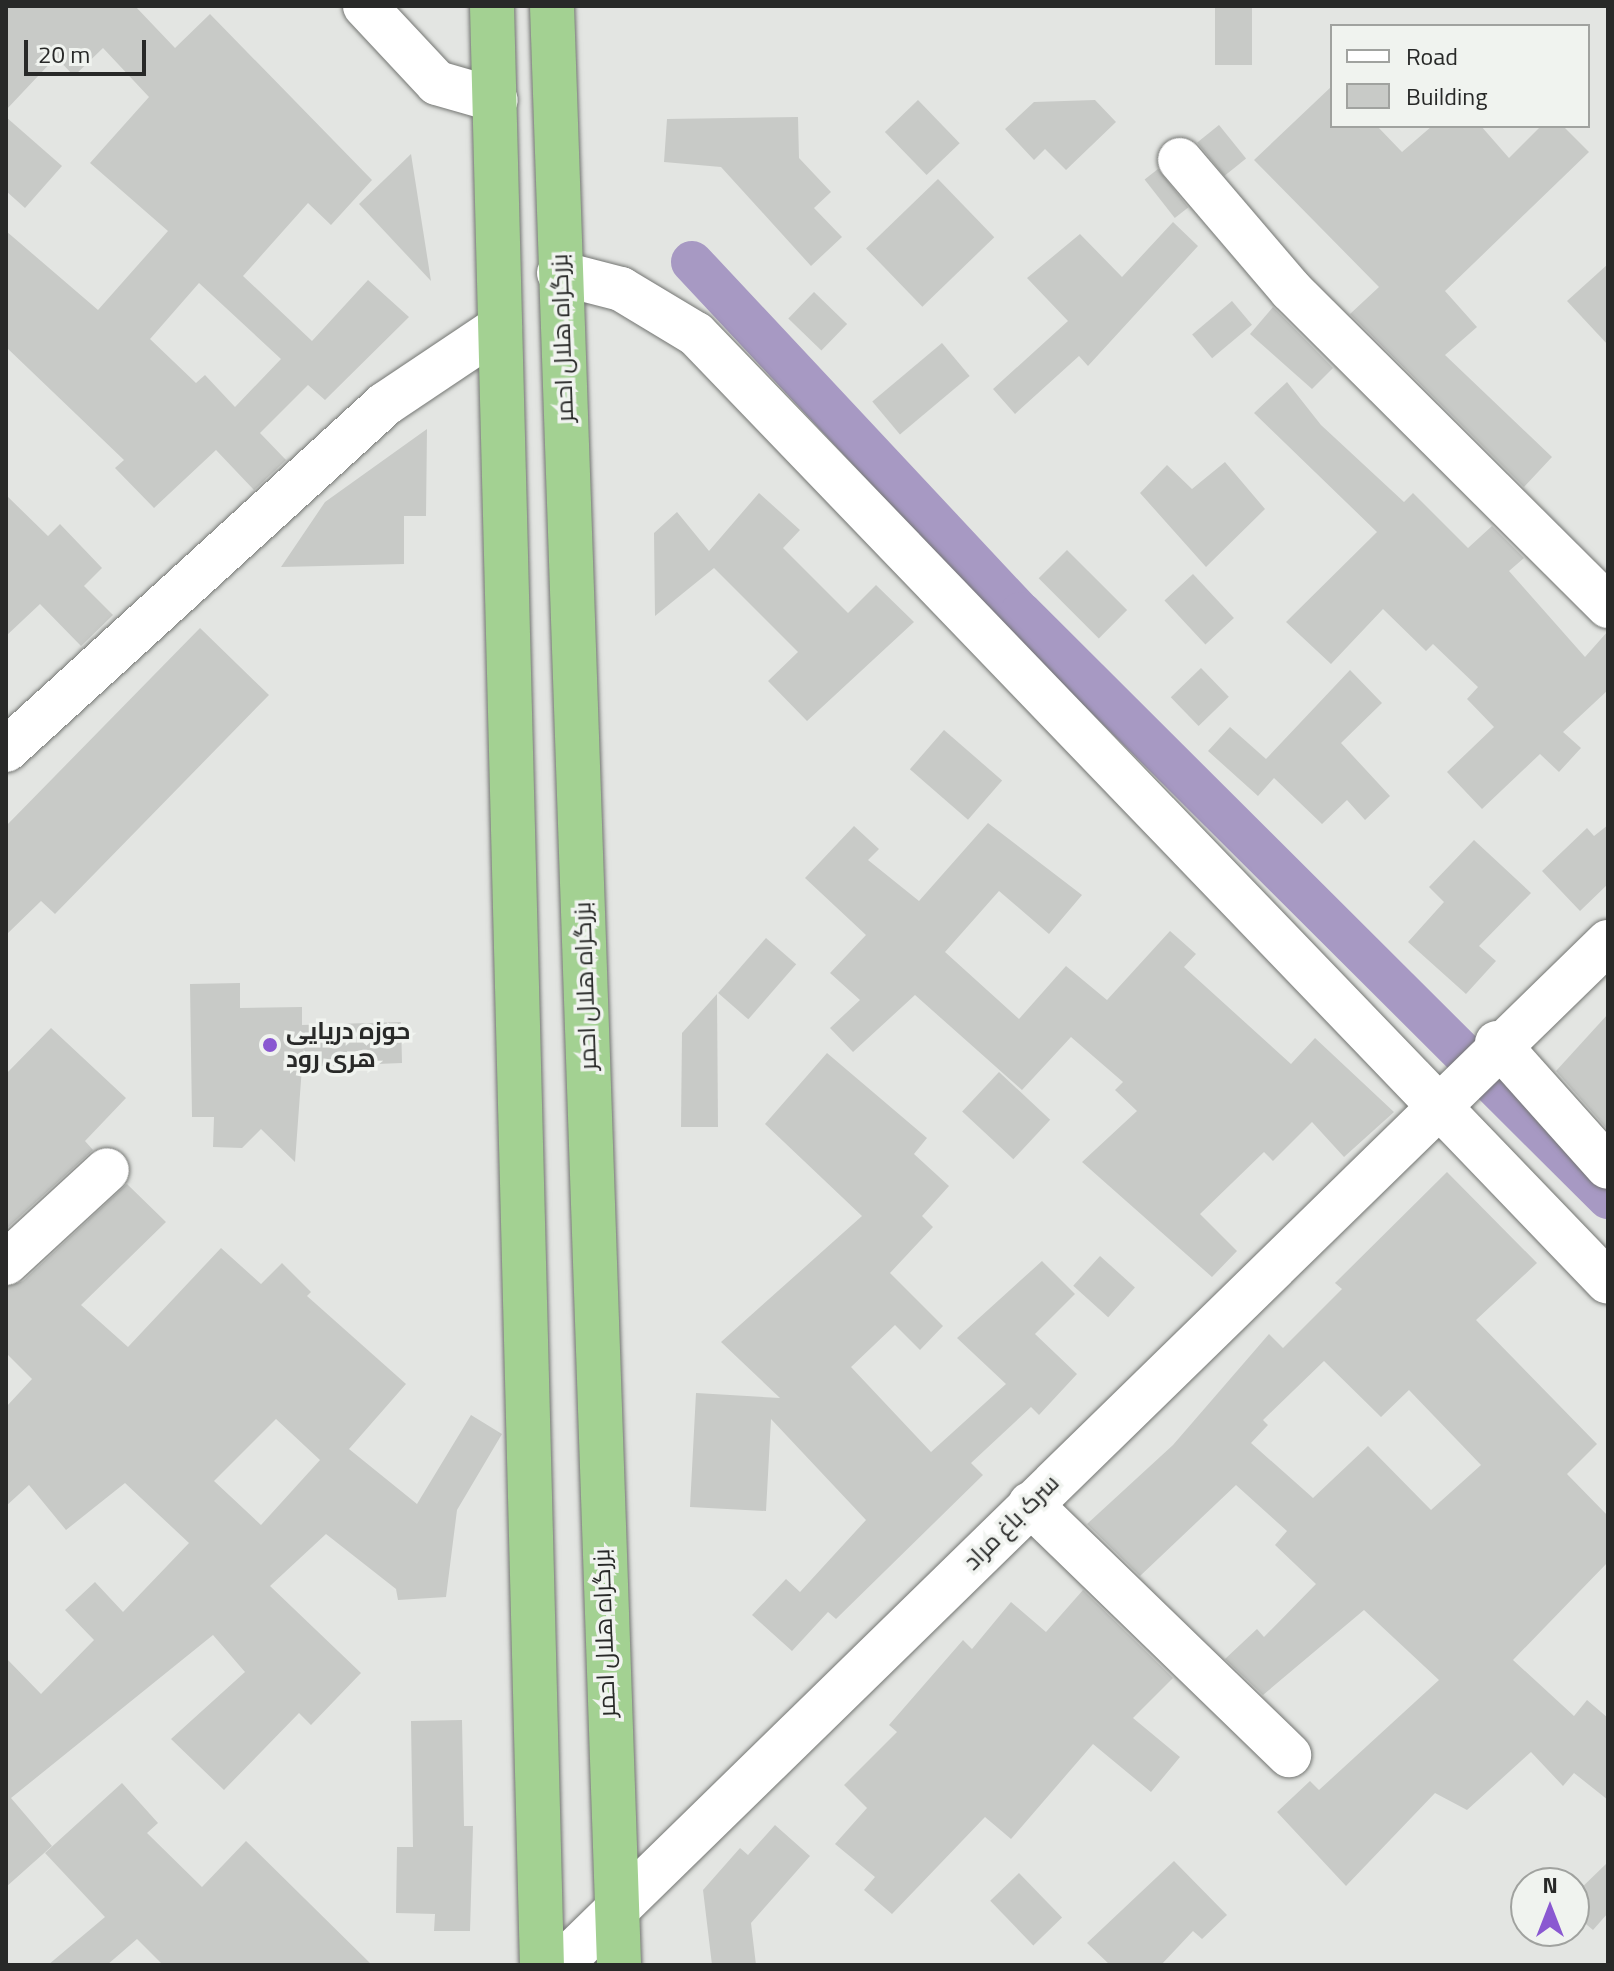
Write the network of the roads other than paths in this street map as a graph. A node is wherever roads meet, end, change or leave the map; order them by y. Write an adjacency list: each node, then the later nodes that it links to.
1 (365, 6): 4 (street)
2 (492, 6): 4 (highway)
3 (552, 6): 6 (highway, بزرگراه هلال احمر)
4 (496, 100): 7 (highway)
5 (1180, 160): 8 (street)
6 (559, 273): 12 (street); 19 (highway, بزرگراه هلال احمر)
7 (500, 327): 9 (street); 20 (highway)
8 (1608, 606)
9 (6, 750)
10 (1608, 942): 11 (street, سرک باغ مراد)
11 (1497, 1043): 12 (street, سرک باغ مراد); 13 (street)
12 (1452, 1090): 16 (street); 17 (street, سرک باغ مراد)
13 (1608, 1167)
14 (107, 1170): 15 (street)
15 (6, 1263)
16 (1608, 1282)
17 (1030, 1504): 18 (street); 19 (street, سرک باغ مراد)
18 (1289, 1755)
19 (612, 1915): 21 (street, سرک باغ مراد); 22 (highway, بزرگراه هلال احمر)
20 (542, 1965)
21 (560, 1965)
22 (619, 1965)

